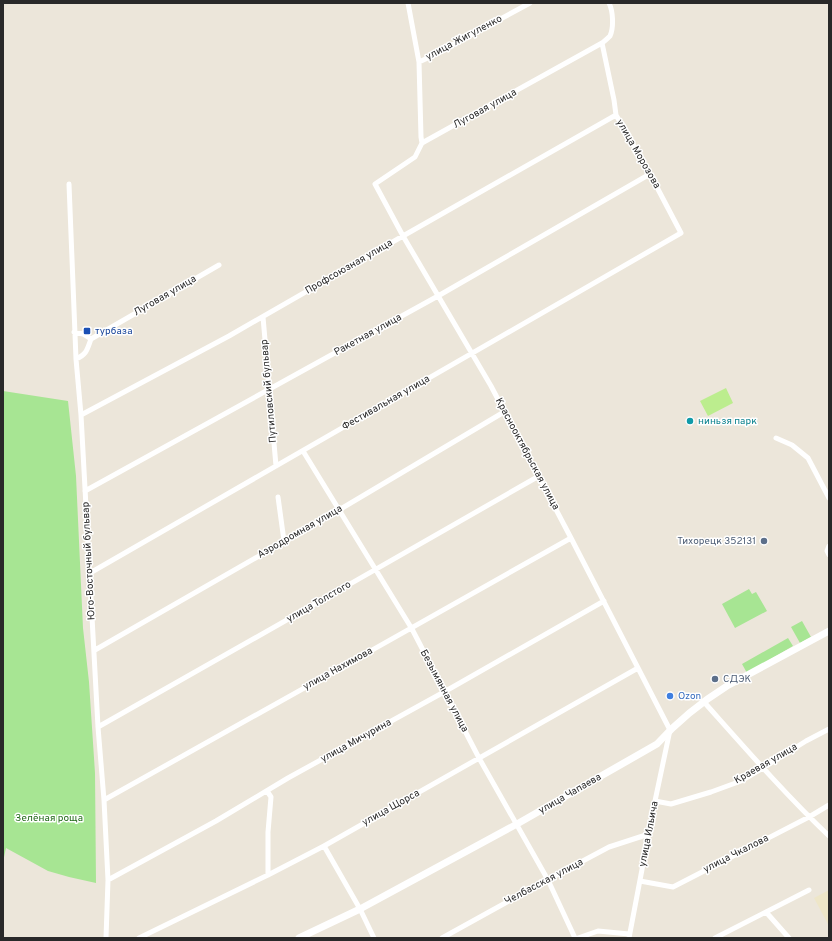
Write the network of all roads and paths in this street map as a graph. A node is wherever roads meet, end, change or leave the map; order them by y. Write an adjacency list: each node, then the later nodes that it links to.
1 (408, 3): 5 (street)
2 (530, 3): 5 (street, улица Жигуленко)
3 (608, 3): 4 (street)
4 (602, 42): 6 (street, улица Морозова); 7 (street, Луговая улица)
5 (419, 62): 7 (street)
6 (616, 115): 8 (street, улица Морозова); 12 (street, Профсоюзная улица)
7 (422, 144): 10 (street, Луговая улица)
8 (650, 174): 11 (street, улица Морозова); 14 (street, Ракетная улица)
9 (68, 184): 16 (street, Юго-Восточный бульвар)
10 (375, 184): 12 (street, Краснооктябрьская улица)
11 (681, 234): 18 (street, Фестивальная улица)
12 (403, 236): 14 (street, Краснооктябрьская улица); 15 (street, Профсоюзная улица)
13 (219, 264): 17 (street, Луговая улица)
14 (438, 296): 18 (street, Краснооктябрьская улица); 20 (street, Ракетная улица)
15 (263, 317): 20 (street, Путиловский бульвар); 22 (street, Профсоюзная улица)
16 (74, 332): 17 (street); 19 (street, Юго-Восточный бульвар)
17 (90, 339): 19 (street)
18 (472, 354): 21 (street, Краснооктябрьская улица); 24 (street, Фестивальная улица)
19 (76, 359): 22 (street, Юго-Восточный бульвар)
20 (269, 390): 25 (street, Путиловский бульвар); 27 (street, Ракетная улица)
21 (504, 412): 26 (street, Краснооктябрьская улица); 30 (street, Аэродромная улица)
22 (81, 415): 27 (street, Юго-Восточный бульвар)
23 (776, 438): 29 (street)
24 (302, 451): 25 (street, Фестивальная улица); 30 (street, Безымянная улица)
25 (276, 466): 36 (street, Фестивальная улица)
26 (539, 476): 31 (street, Краснооктябрьская улица); 35 (street, улица Толстого)
27 (85, 491): 36 (street, Юго-Восточный бульвар)
28 (278, 497): 32 (street)
29 (829, 498)
30 (339, 510): 32 (street, Аэродромная улица); 35 (street, Безымянная улица)
31 (572, 538): 37 (street, Краснооктябрьская улица); 38 (street, улица Нахимова)
32 (284, 541): 40 (street, Аэродромная улица)
33 (829, 546): 34 (street)
34 (829, 555)
35 (375, 569): 38 (street, Безымянная улица); 44 (street, улица Толстого)
36 (90, 573): 40 (street, Юго-Восточный бульвар)
37 (604, 601): 41 (street, Краснооктябрьская улица); 42 (street, улица Мичурина)
38 (412, 629): 42 (street, Безымянная улица); 50 (street, улица Нахимова)
39 (829, 631): 43 (main road, улица Чапаева)
40 (95, 650): 44 (street, Юго-Восточный бульвар)
41 (638, 668): 46 (street, Краснооктябрьская улица); 47 (street, улица Щорса)
42 (444, 692): 47 (street, Безымянная улица); 49 (street, улица Мичурина)
43 (704, 702): 46 (main road, улица Чапаева); 48 (street)
44 (98, 728): 50 (street, Юго-Восточный бульвар)
45 (829, 729): 48 (street, Краевая улица)
46 (670, 730): 51 (street, улица Ильича); 54 (main road, улица Чапаева)
47 (479, 758): 54 (street, Безымянная улица); 57 (street, улица Щорса)
48 (763, 768): 51 (street, Краевая улица); 53 (street)
49 (267, 791): 58 (street); 59 (street, улица Мичурина)
50 (104, 800): 59 (street, Юго-Восточный бульвар)
51 (655, 801): 55 (street, улица Ильича)
52 (829, 805): 53 (street, улица Чкалова)
53 (809, 817): 56 (street); 61 (street, улица Чкалова)
54 (517, 824): 60 (street, Безымянная улица); 63 (main road, улица Чапаева)
55 (649, 834): 60 (street, Челбасская улица); 61 (street, улица Ильича)
56 (829, 836)
57 (324, 846): 58 (street, улица Щорса); 63 (street)
58 (268, 875): 67 (street, улица Щорса)
59 (108, 880): 66 (street, Юго-Восточный бульвар)
60 (548, 880): 70 (street, Челбасская улица); 71 (street, Безымянная улица)
61 (640, 881): 65 (street, улица Ильича)
62 (809, 890): 64 (street)
63 (360, 909): 68 (main road, улица Чапаева); 69 (street)
64 (766, 912): 73 (street); 74 (street)
65 (629, 936): 72 (street)
66 (106, 938)
67 (139, 938)
68 (299, 938)
69 (374, 938)
70 (442, 938)
71 (575, 938)
72 (578, 938)
73 (715, 938)
74 (789, 938)

